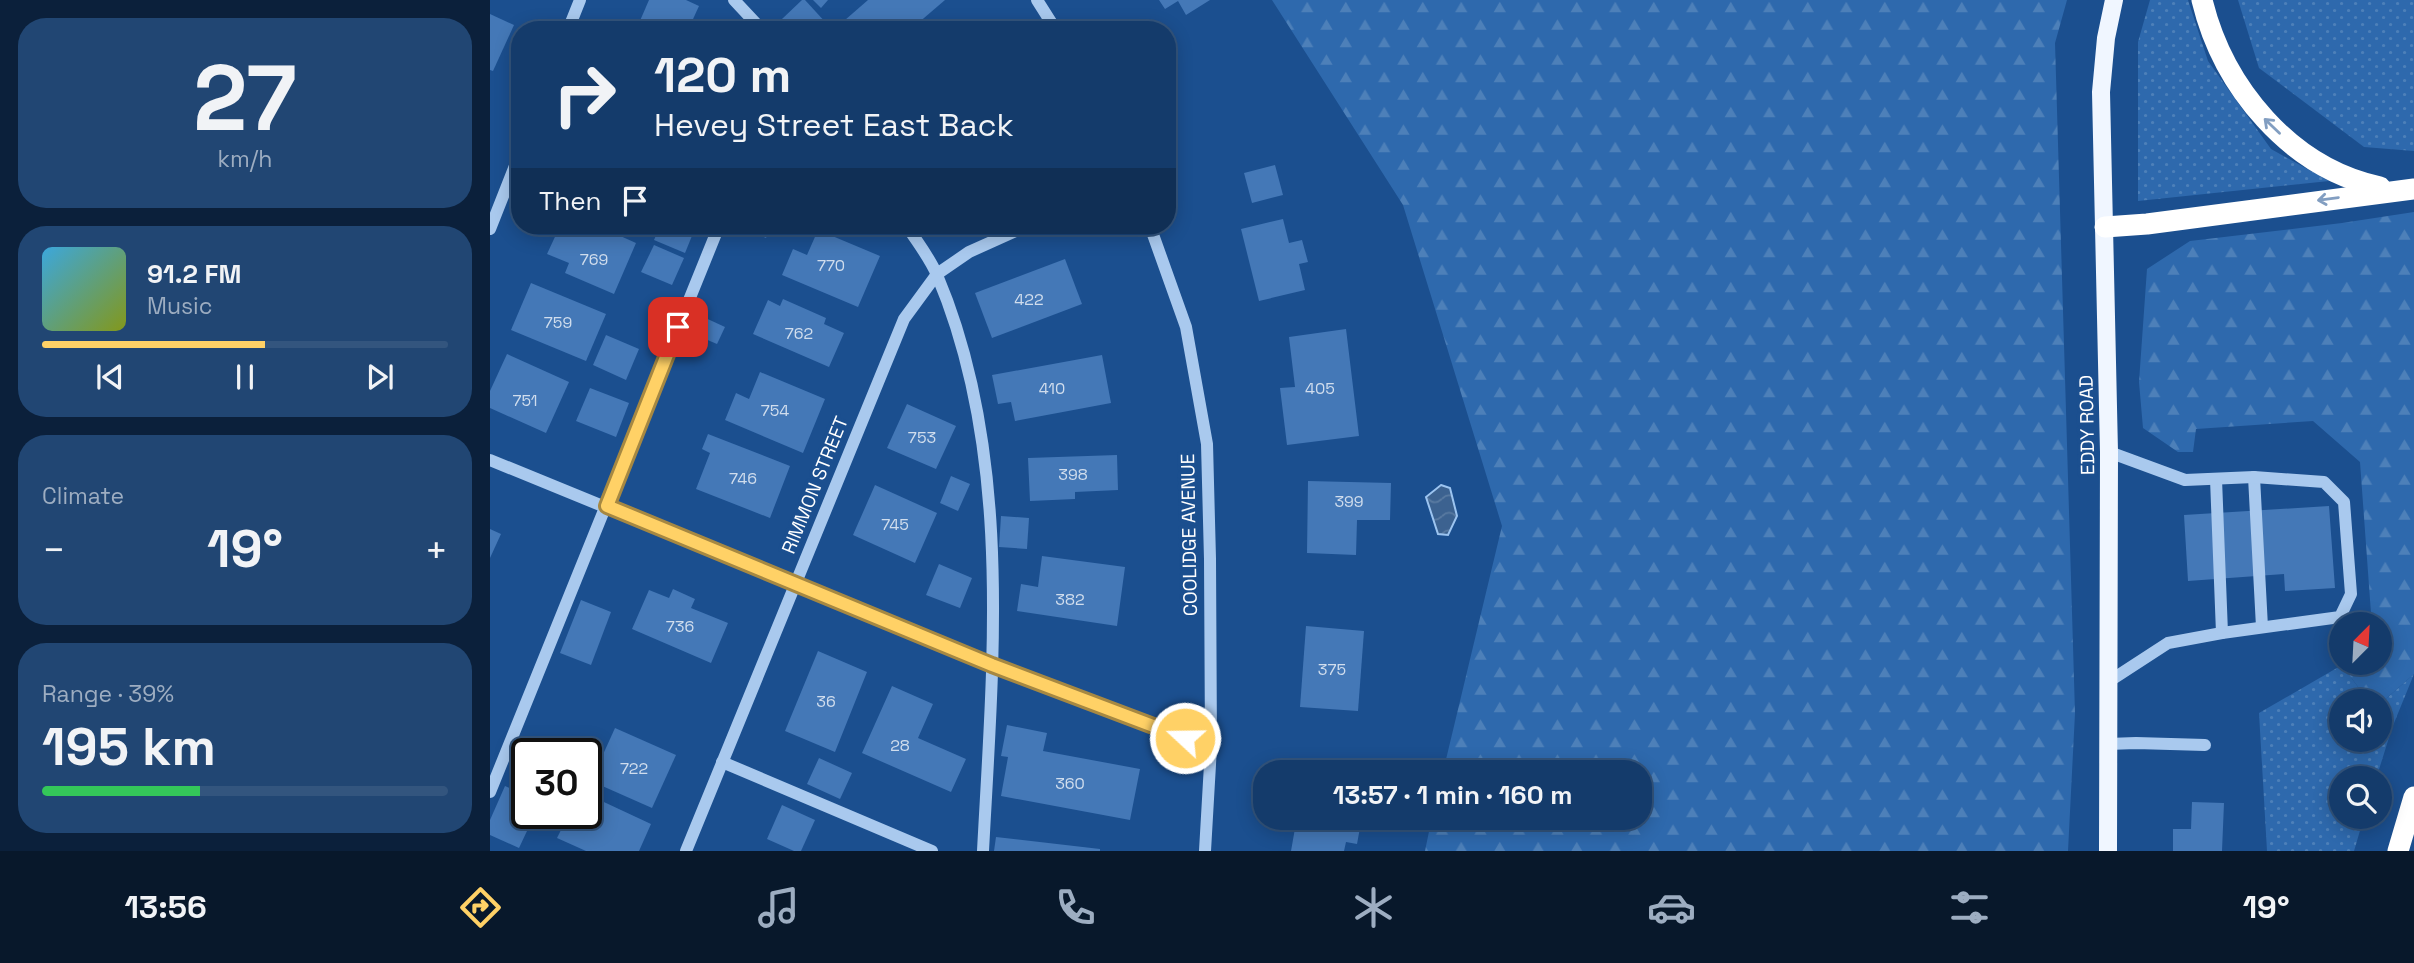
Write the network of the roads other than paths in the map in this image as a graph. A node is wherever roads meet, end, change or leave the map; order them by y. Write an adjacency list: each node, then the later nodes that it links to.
1 (580, 0): 6 (street)
2 (734, 0): 7 (street)
3 (1037, 0): 8 (street)
4 (2114, 0): 11 (main road, EDDY ROAD)
5 (2202, 0): 10 (highway, one-way to 5)
6 (572, 21)
7 (754, 21)
8 (1050, 21)
9 (511, 176): 12 (street)
10 (2405, 189): 11 (highway, one-way to 11)
11 (2105, 227): 18 (main road, EDDY ROAD)
12 (490, 229)
13 (715, 235): 22 (street)
14 (913, 235): 17 (street)
15 (1008, 235): 17 (street, RIMMON STREET)
16 (1153, 235): 30 (street, COOLIDGE AVENUE)
17 (937, 274): 23 (street, RIMMON STREET); 26 (street)
18 (2109, 452): 21 (street); 27 (main road, EDDY ROAD)
19 (490, 460): 22 (street)
20 (2254, 477): 21 (street); 24 (street); 24 (street)
21 (2216, 479): 25 (street)
22 (607, 506): 23 (street); 32 (street)
23 (795, 585): 26 (street); 31 (street, RIMMON STREET)
24 (2262, 627): 25 (street)
25 (2222, 633): 27 (street)
26 (992, 665): 30 (street); 36 (street)
27 (2108, 682): 28 (main road, EDDY ROAD)
28 (2108, 744): 29 (street); 38 (main road, EDDY ROAD)
29 (2206, 746)
30 (1211, 747): 37 (street, COOLIDGE AVENUE)
31 (722, 762): 34 (street, RIMMON STREET); 35 (street)
32 (490, 792)
33 (2414, 797): 39 (highway)
34 (686, 851)
35 (932, 851)
36 (983, 851)
37 (1205, 851)
38 (2108, 851)
39 (2398, 851)

